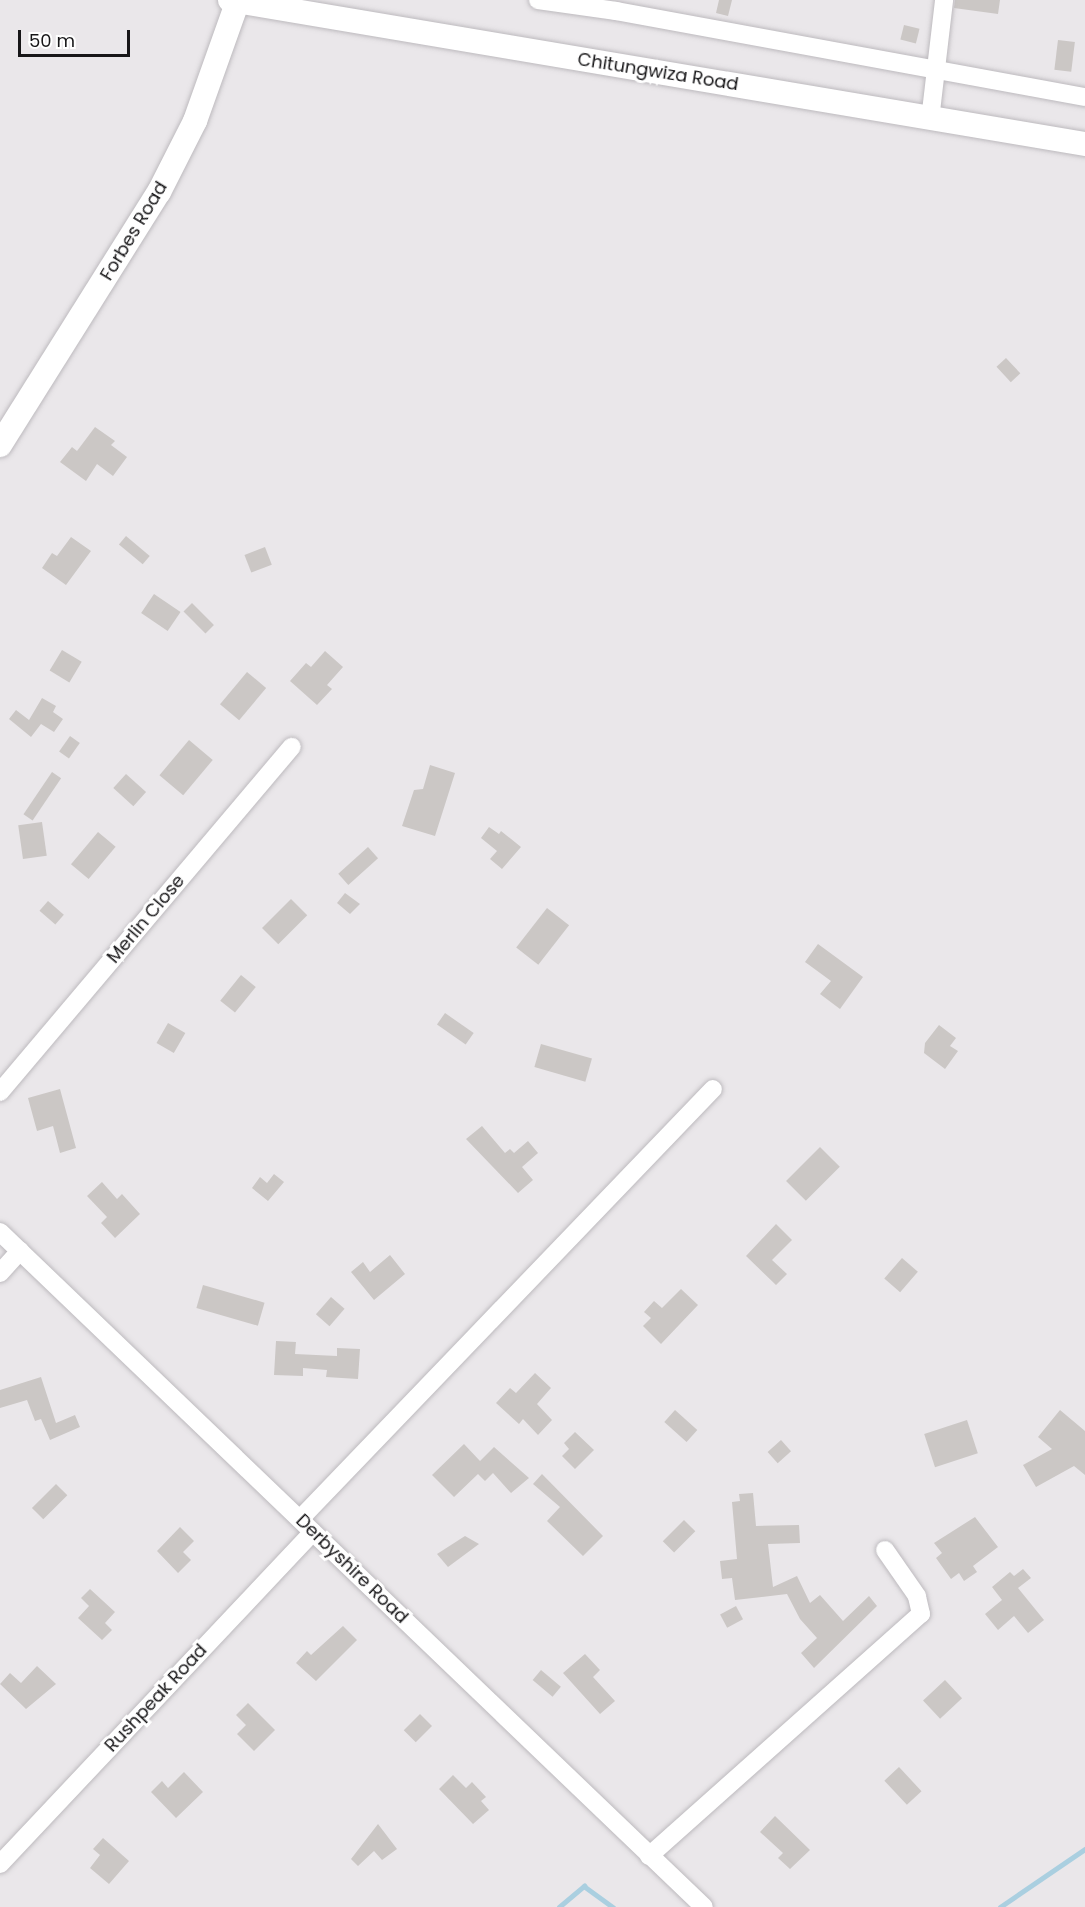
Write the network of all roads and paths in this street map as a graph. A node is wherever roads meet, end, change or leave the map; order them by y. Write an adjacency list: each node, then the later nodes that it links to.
1 (538, 0): 4 (street)
2 (944, 0): 4 (street)
3 (236, 1): 6 (main road, Chitungwiza Road); 8 (main road, Forbes Road)
4 (936, 71): 5 (street); 6 (street)
5 (1085, 97)
6 (930, 120): 7 (main road, Chitungwiza Road)
7 (1085, 144)
8 (0, 445)
9 (292, 747): 11 (street, Merlin Close)
10 (713, 1089): 15 (street, Rushpeak Road)
11 (0, 1092)
12 (0, 1232): 13 (street, Derbyshire Road)
13 (20, 1251): 14 (street); 15 (street, Derbyshire Road)
14 (0, 1273)
15 (306, 1526): 17 (street, Derbyshire Road); 18 (street, Rushpeak Road)
16 (885, 1550): 17 (street)
17 (649, 1856): 19 (street, Derbyshire Road)
18 (0, 1864)
19 (704, 1907)

